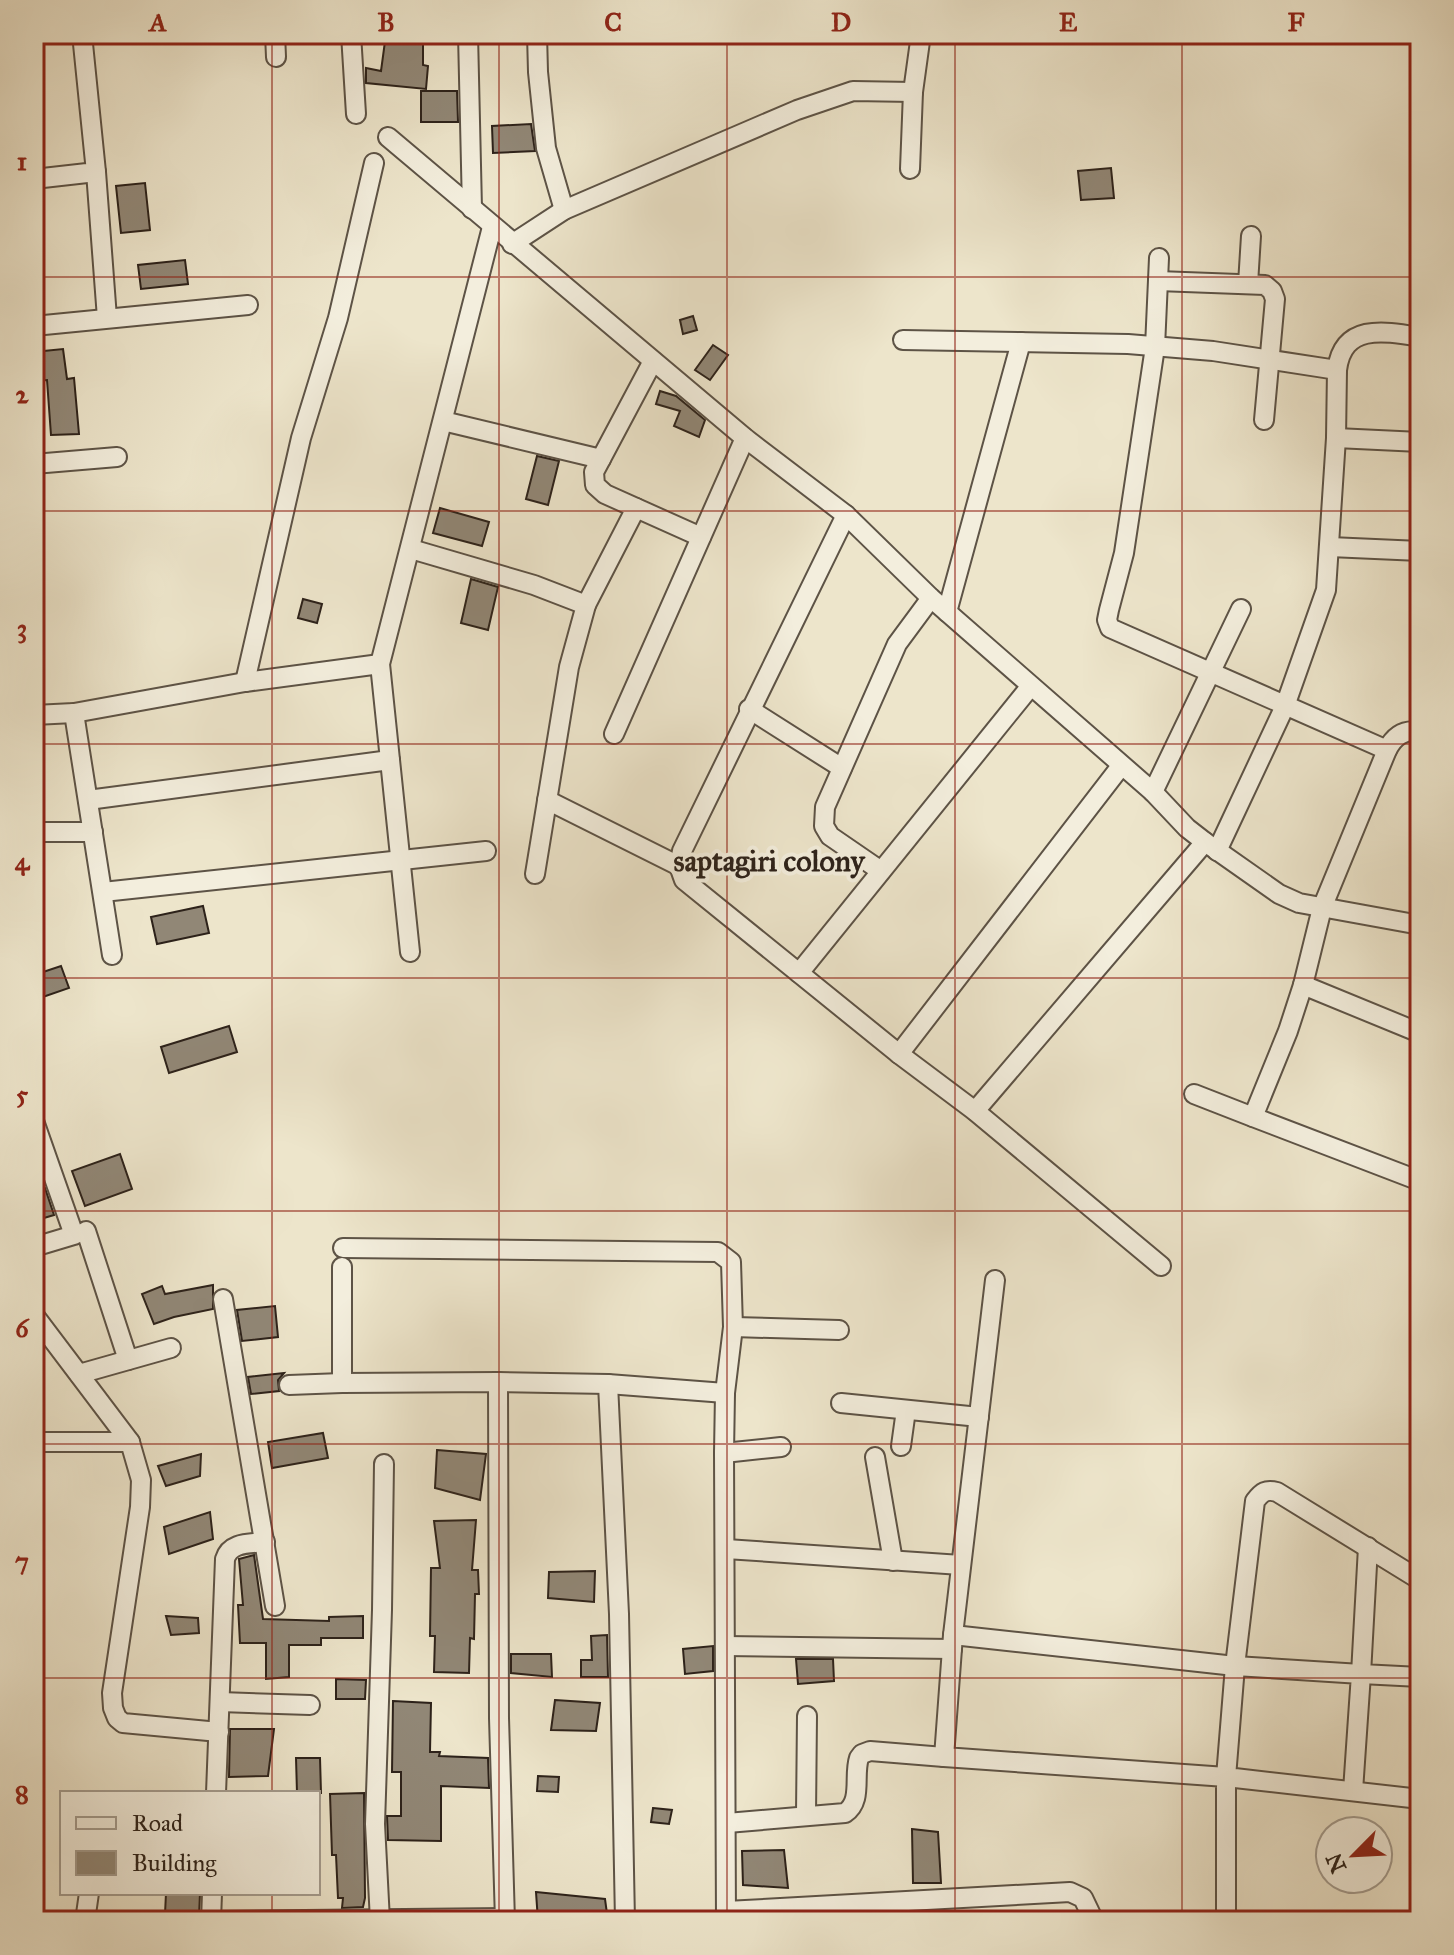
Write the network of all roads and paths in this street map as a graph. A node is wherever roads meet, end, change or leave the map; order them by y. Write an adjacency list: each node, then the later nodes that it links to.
1 (82, 34): 13 (street)
2 (275, 34): 7 (street)
3 (351, 34): 9 (street)
4 (468, 34): 15 (street)
5 (537, 34): 16 (street)
6 (921, 34): 8 (street)
7 (276, 57)
8 (913, 92): 12 (street); 16 (street)
9 (356, 114)
10 (388, 137): 15 (street)
11 (374, 163): 53 (street)
12 (910, 169)
13 (96, 172): 14 (street); 24 (street)
14 (34, 179)
15 (472, 209): 17 (street)
16 (564, 210): 19 (street)
17 (492, 227): 19 (street); 34 (street)
18 (1251, 236): 22 (street)
19 (512, 244): 30 (street)
20 (1159, 258): 21 (street)
21 (1158, 281): 22 (street); 29 (street)
22 (1248, 284): 31 (street)
23 (248, 305): 24 (street)
24 (107, 318): 25 (street)
25 (34, 326)
26 (1420, 337): 32 (street)
27 (903, 340): 28 (street)
28 (1021, 342): 29 (street); 50 (street)
29 (1155, 347): 31 (street); 52 (street)
30 (653, 361): 35 (street); 39 (street)
31 (1269, 361): 32 (street); 33 (street)
32 (1337, 370): 36 (street)
33 (1264, 420)
34 (443, 421): 39 (street); 45 (street)
35 (745, 438): 42 (street); 43 (street)
36 (1336, 438): 37 (street); 44 (street)
37 (1420, 442)
38 (117, 457): 40 (street)
39 (601, 459): 41 (street)
40 (34, 464)
41 (636, 508): 43 (street); 48 (street)
42 (846, 515): 47 (street); 56 (street)
43 (701, 537): 60 (street)
44 (1330, 547): 46 (street); 55 (street)
45 (411, 549): 48 (street); 51 (street)
46 (1420, 551)
47 (931, 598): 50 (street); 64 (street)
48 (586, 605): 67 (street)
49 (1241, 609): 52 (street)
50 (947, 612): 54 (street)
51 (380, 664): 53 (street); 62 (street)
52 (1209, 672): 55 (street); 65 (street)
53 (245, 682): 57 (street)
54 (1030, 687): 63 (street); 74 (street)
55 (1285, 706): 61 (street); 70 (street)
56 (749, 709): 64 (street); 73 (street)
57 (74, 713): 58 (street); 66 (street)
58 (34, 715)
59 (1420, 732): 61 (street)
60 (614, 734)
61 (1387, 750): 77 (street)
62 (390, 760): 66 (street); 72 (street)
63 (1121, 766): 65 (street); 84 (street)
64 (842, 768): 74 (street)
65 (1153, 792): 70 (street)
66 (88, 800): 69 (street)
67 (547, 800): 73 (street); 75 (street)
68 (34, 832): 69 (street)
69 (93, 832): 76 (street)
70 (1211, 847): 77 (street); 86 (street)
71 (486, 851): 72 (street)
72 (400, 860): 76 (street); 79 (street)
73 (679, 866): 81 (street)
74 (881, 871): 81 (street)
75 (535, 874)
76 (103, 892): 80 (street)
77 (1322, 908): 78 (street); 82 (street)
78 (1420, 925)
79 (410, 952)
80 (112, 955)
81 (799, 973): 84 (street)
82 (1303, 985): 83 (street); 87 (street)
83 (1420, 1033)
84 (899, 1054): 86 (street)
85 (1194, 1094): 87 (street)
86 (975, 1111): 92 (street)
87 (1253, 1117): 89 (street)
88 (34, 1121): 91 (street)
89 (1420, 1181)
90 (86, 1231): 99 (street)
91 (34, 1247)
92 (1161, 1266)
93 (995, 1280): 108 (street)
94 (223, 1299): 116 (street)
95 (34, 1315): 100 (street)
96 (733, 1327): 97 (street); 102 (street); 105 (street)
97 (839, 1330)
98 (171, 1348): 99 (street)
99 (128, 1360): 100 (street)
100 (79, 1374): 110 (street)
101 (498, 1382): 102 (street); 103 (street); 143 (street)
102 (342, 1383): 104 (street)
103 (608, 1384): 105 (street); 146 (street)
104 (289, 1385)
105 (725, 1393): 113 (street)
106 (841, 1403): 107 (street)
107 (906, 1410): 108 (street); 111 (street)
108 (979, 1417): 120 (street)
109 (34, 1442): 110 (street)
110 (130, 1442): 131 (street)
111 (901, 1446)
112 (781, 1447): 113 (street)
113 (724, 1453): 118 (street)
114 (875, 1457): 119 (street)
115 (384, 1464): 142 (street)
116 (265, 1542): 122 (street); 128 (street)
117 (1368, 1547): 121 (street); 125 (street); 126 (street)
118 (726, 1549): 119 (street); 124 (street)
119 (893, 1561): 120 (street)
120 (961, 1565): 123 (street)
121 (1420, 1580)
122 (275, 1606)
123 (952, 1642): 124 (street); 125 (street); 132 (street)
124 (725, 1646): 138 (street)
125 (1235, 1666): 126 (street); 133 (street)
126 (1361, 1674): 127 (street); 135 (street)
127 (1420, 1677)
128 (220, 1702): 129 (street); 131 (street)
129 (310, 1705)
130 (807, 1716): 137 (street)
131 (219, 1732): 134 (street)
132 (944, 1757): 133 (street); 137 (street)
133 (1226, 1777): 135 (street); 148 (street)
134 (216, 1791)
135 (1353, 1791): 136 (street)
136 (1420, 1799)
137 (806, 1814): 138 (street)
138 (727, 1823): 141 (street)
139 (89, 1895): 144 (street)
140 (212, 1895): 145 (street)
141 (726, 1916): 147 (street)
142 (380, 1920): 143 (street); 145 (street)
143 (505, 1920)
144 (85, 1921)
145 (211, 1921)
146 (625, 1921)
147 (1094, 1921)
148 (1226, 1921)

